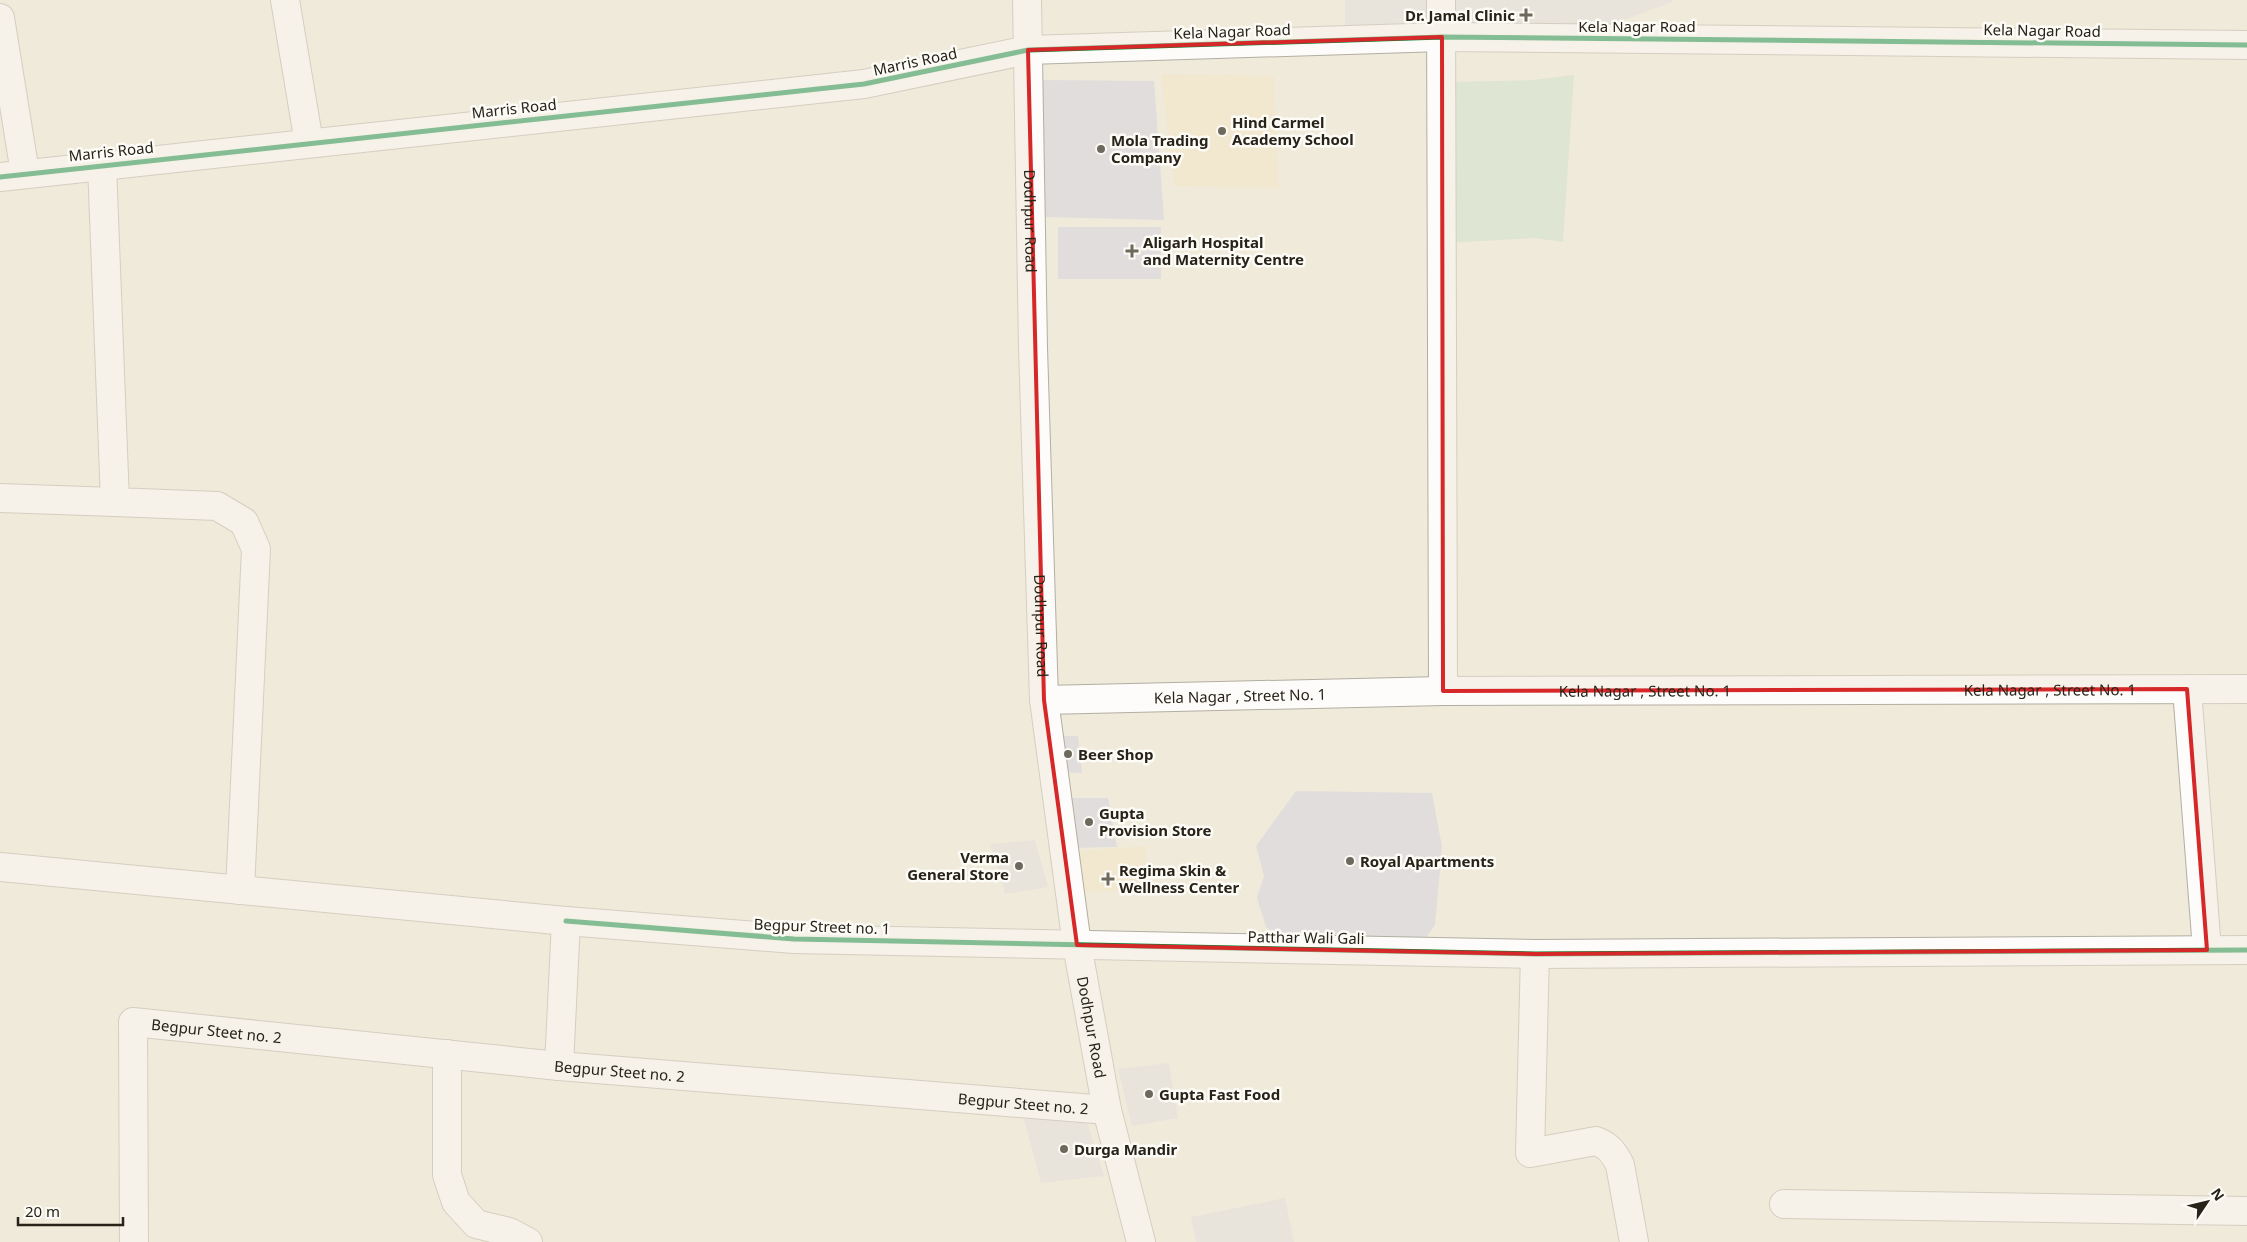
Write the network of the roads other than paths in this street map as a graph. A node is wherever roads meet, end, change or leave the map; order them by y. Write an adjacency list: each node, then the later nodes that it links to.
1 (285, 0): 8 (street)
2 (1027, 0): 7 (street, Dodhpur Road)
3 (1442, 0): 5 (street)
4 (0, 18): 10 (street)
5 (1442, 37): 6 (street, Kela Nagar Road); 7 (street, Kela Nagar Road); 15 (street)
6 (2247, 45)
7 (1028, 50): 8 (street, Marris Road); 16 (street, Dodhpur Road)
8 (309, 142): 9 (street, Marris Road)
9 (102, 165): 10 (street, Marris Road); 12 (street)
10 (12, 175)
11 (0, 498): 12 (street)
12 (115, 502): 18 (street)
13 (2187, 689): 14 (street, Kela Nagar , Street No. 1); 15 (street, Kela Nagar , Street No. 1); 21 (street)
14 (2247, 689)
15 (1443, 691): 16 (street, Kela Nagar , Street No. 1)
16 (1044, 700): 20 (street, Dodhpur Road)
17 (0, 867): 18 (street, Begpur Street no. 1)
18 (240, 890): 19 (street, Begpur Street no. 1)
19 (566, 921): 20 (street, Begpur Street no. 1); 25 (street)
20 (1077, 945): 23 (street, Patthar Wali Gali); 26 (street, Dodhpur Road)
21 (2207, 950): 22 (street, Patthar Wali Gali); 23 (street, Patthar Wali Gali)
22 (2247, 950)
23 (1536, 954): 32 (street)
24 (446, 1054): 25 (street, Begpur Steet no. 2); 29 (street, Begpur Steet no. 2); 30 (street)
25 (559, 1066): 26 (street, Begpur Steet no. 2)
26 (1107, 1110): 31 (street, Dodhpur Road)
27 (1784, 1204): 28 (street)
28 (2247, 1211)
29 (134, 1242)
30 (528, 1242)
31 (1141, 1242)
32 (1634, 1242)

